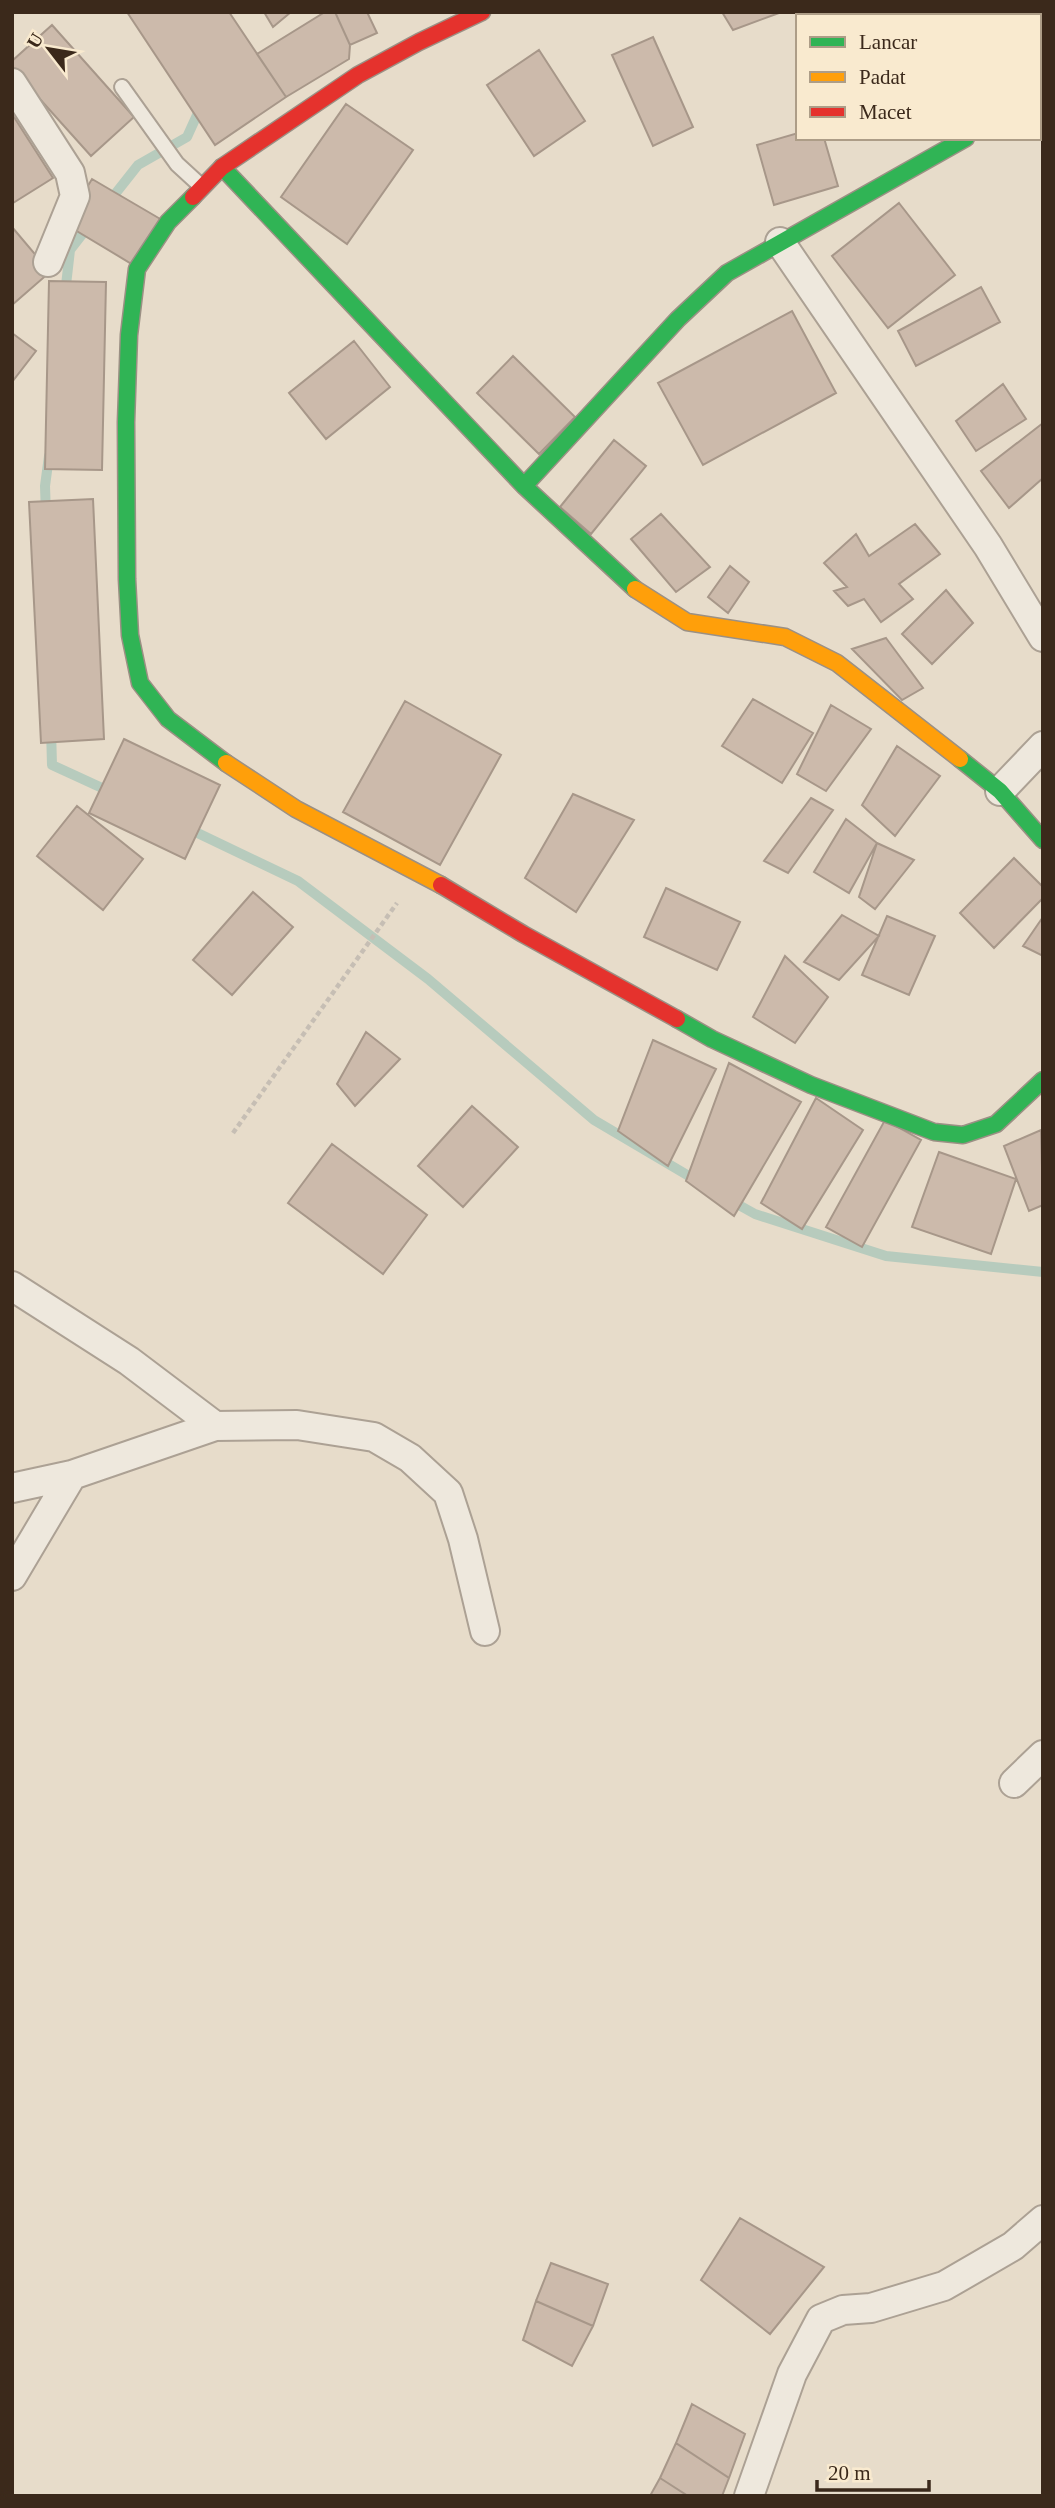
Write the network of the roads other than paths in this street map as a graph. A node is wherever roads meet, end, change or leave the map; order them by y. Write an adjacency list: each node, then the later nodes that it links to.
1 (482, 12): 5 (street)
2 (12, 83): 8 (street)
3 (122, 86): 6 (lane)
4 (962, 140): 7 (street)
5 (222, 167): 6 (street); 9 (street)
6 (202, 187): 14 (street)
7 (780, 242): 9 (street); 10 (street)
8 (48, 262)
9 (524, 486): 12 (street)
10 (1043, 637)
11 (1043, 746): 12 (street)
12 (1000, 791): 13 (street)
13 (1043, 840)
14 (1043, 1080)
15 (12, 1286): 16 (street)
16 (215, 1426): 17 (street); 20 (street)
17 (72, 1475): 18 (street); 19 (street)
18 (12, 1488)
19 (12, 1576)
20 (485, 1630)
21 (1043, 1755): 22 (street)
22 (1014, 1783)
23 (1043, 2220): 24 (street)
24 (749, 2496)

